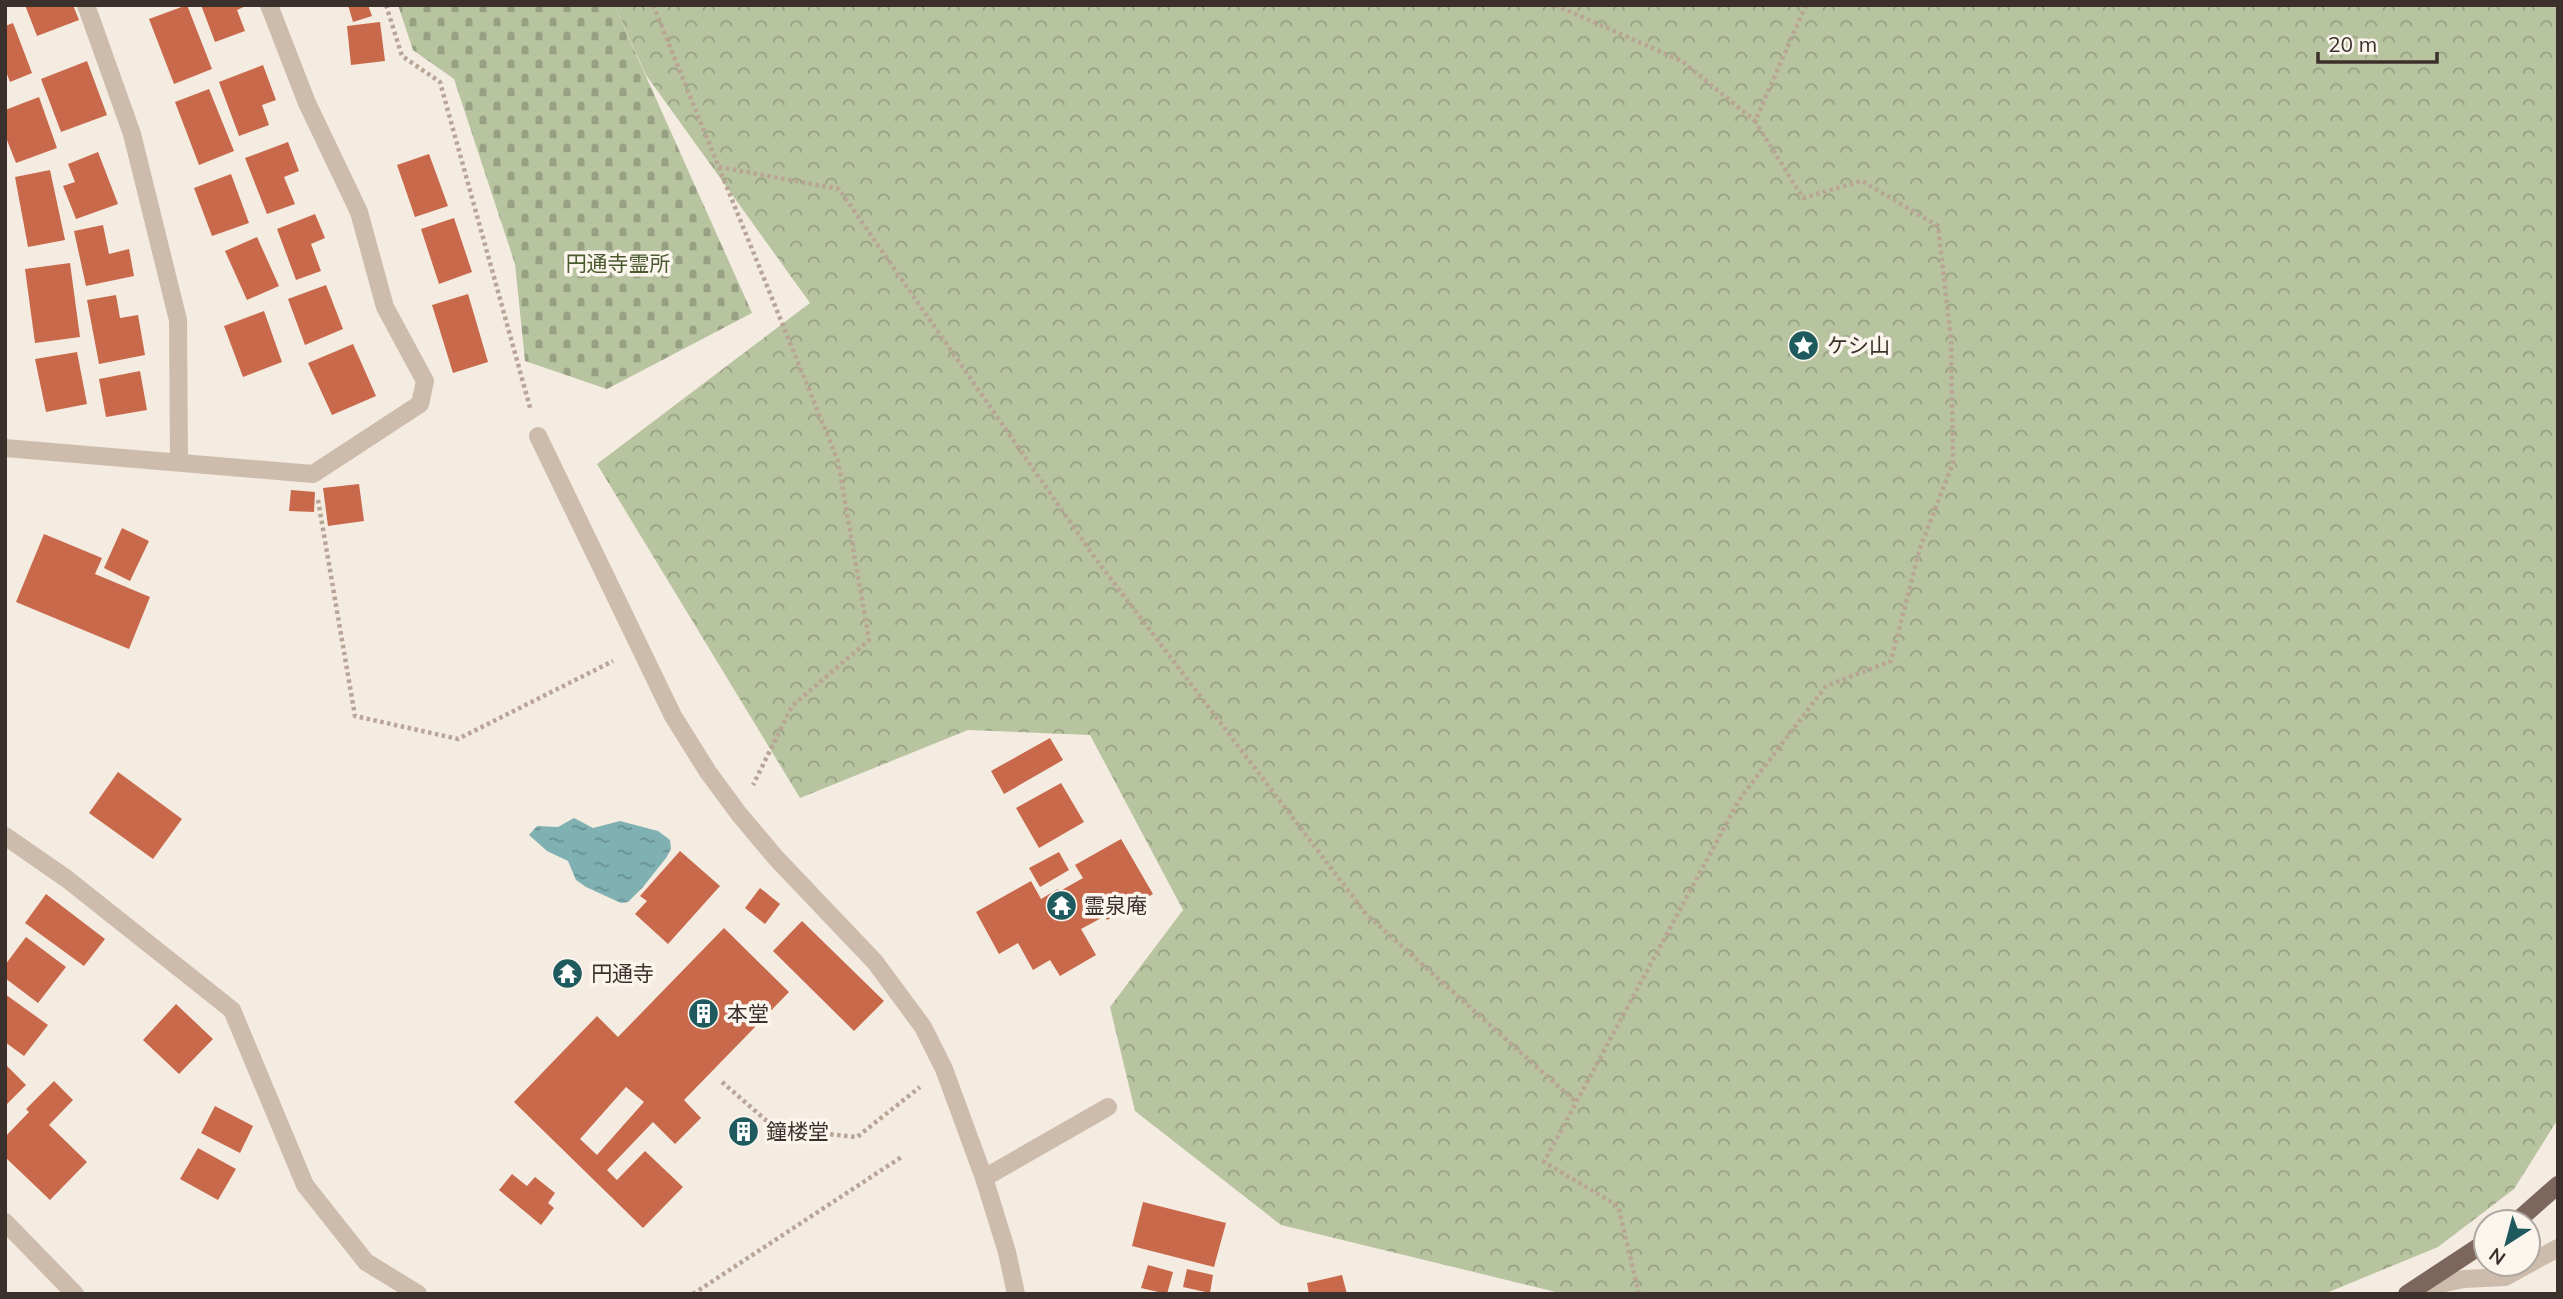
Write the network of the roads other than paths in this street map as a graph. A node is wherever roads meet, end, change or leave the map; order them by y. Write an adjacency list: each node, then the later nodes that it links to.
1 (86, 5): 5 (street)
2 (269, 5): 5 (street)
3 (538, 436): 8 (street)
4 (5, 448): 5 (street)
5 (179, 462)
6 (5, 836): 16 (street)
7 (1108, 1107): 8 (street)
8 (984, 1178): 17 (street)
9 (2558, 1185): 10 (main road)
10 (2532, 1208)
11 (5, 1222): 14 (street)
12 (2558, 1248): 15 (street)
13 (2472, 1251): 15 (main road)
14 (64, 1290)
15 (2411, 1292)
16 (418, 1294)
17 (1016, 1294)

